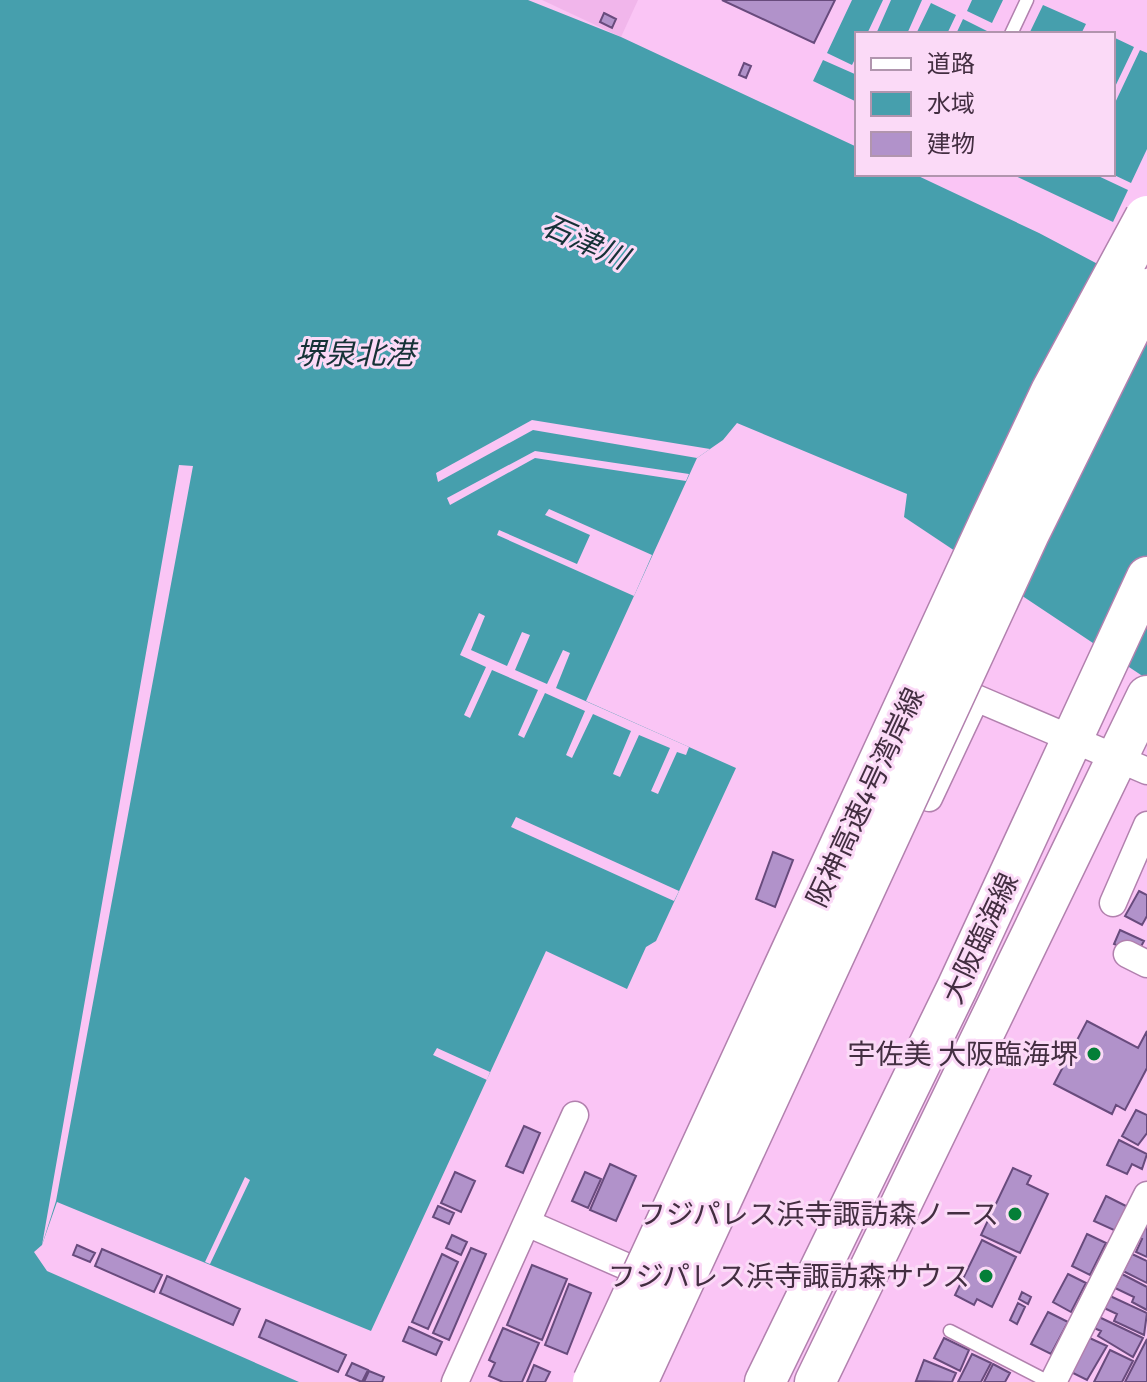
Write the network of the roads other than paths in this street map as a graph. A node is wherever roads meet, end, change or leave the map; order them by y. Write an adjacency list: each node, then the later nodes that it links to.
1 (1027, 0): 2 (lane)
2 (1012, 32)
3 (1147, 218): 17 (highway, 阪神高速4号湾岸線, bridge)
4 (1147, 291): 18 (highway, 阪神高速4号湾岸線, bridge)
5 (1147, 577): 7 (main road, 大阪臨海線)
6 (1147, 696): 8 (main road, 大阪臨海線)
7 (1073, 737): 8 (street); 14 (street); 20 (main road, 大阪臨海線)
8 (1132, 764): 21 (main road, 大阪臨海線)
9 (1147, 825): 10 (street)
10 (1113, 903)
11 (575, 1115): 13 (street)
12 (1146, 1198): 22 (street)
13 (527, 1223): 14 (street); 16 (street)
14 (697, 1298): 19 (street)
15 (950, 1331): 22 (lane)
16 (455, 1382)
17 (595, 1382)
18 (635, 1382)
19 (658, 1382)
20 (765, 1382)
21 (815, 1382)
22 (1051, 1382)

